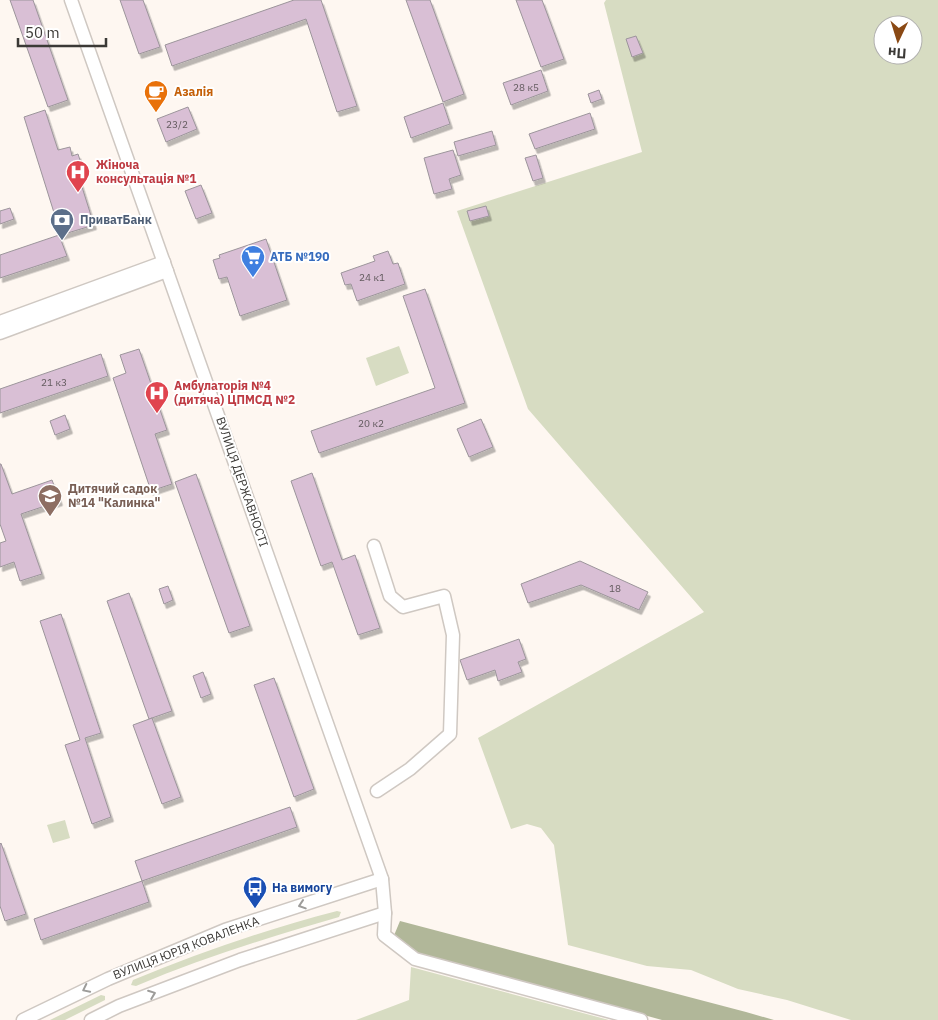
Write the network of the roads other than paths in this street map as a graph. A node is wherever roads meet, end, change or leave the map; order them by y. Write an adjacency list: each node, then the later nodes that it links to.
1 (72, 0): 2 (street, ВУЛИЦЯ ДЕРЖАВНОСТІ)
2 (166, 267): 3 (street); 4 (street); 7 (street, ВУЛИЦЯ ДЕРЖАВНОСТІ)
3 (0, 322)
4 (0, 333)
5 (374, 546): 6 (street)
6 (377, 791)
7 (382, 878): 8 (street, ВУЛИЦЯ ДЕРЖАВНОСТІ); 9 (street, ВУЛИЦЯ ЮРІЯ КОВАЛЕНКА, one-way to 9)
8 (385, 913): 10 (street, one-way to 8); 11 (street, ВУЛИЦЯ ДЕРЖАВНОСТІ)
9 (23, 1020)
10 (91, 1020)
11 (641, 1020)

